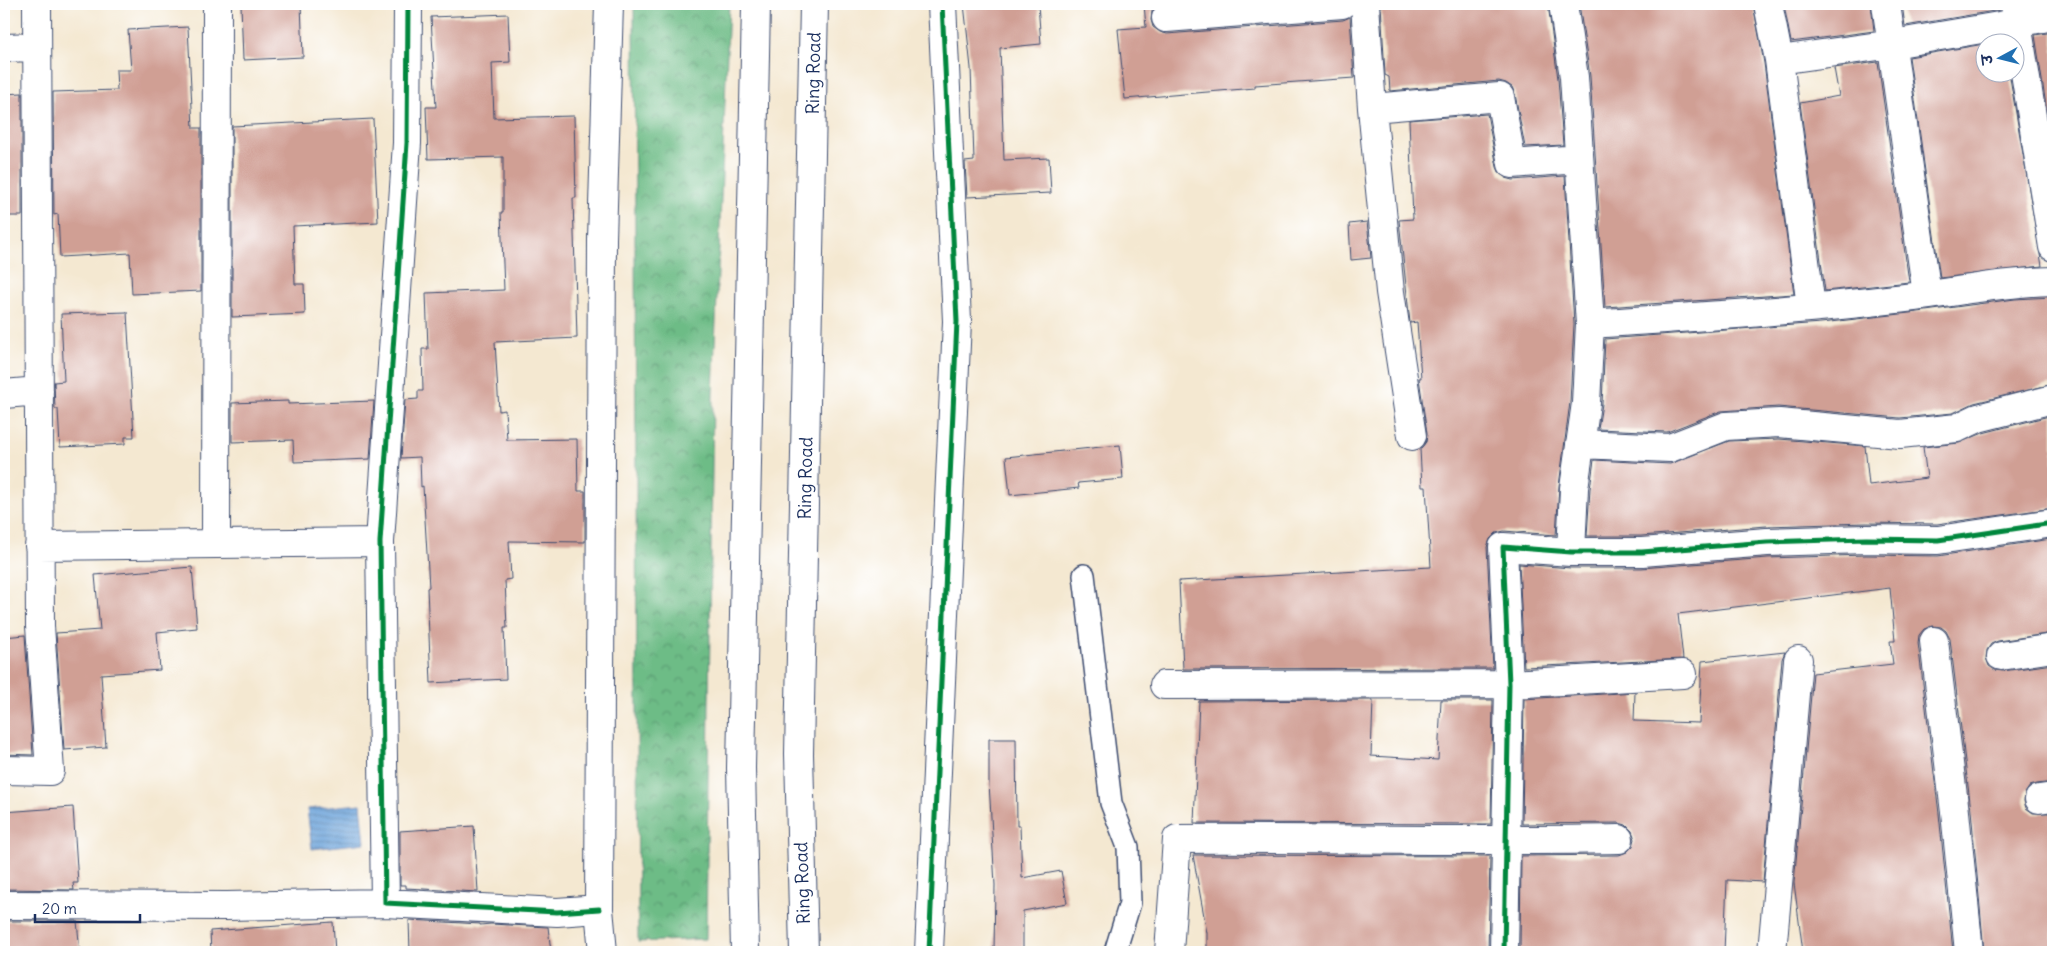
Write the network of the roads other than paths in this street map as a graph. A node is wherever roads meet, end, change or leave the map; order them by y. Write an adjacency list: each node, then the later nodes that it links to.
1 (37, 4): 18 (street)
2 (217, 4): 34 (street)
3 (408, 4): 33 (street)
4 (609, 4): 50 (street)
5 (756, 4): 52 (street)
6 (814, 4): 53 (street, Ring Road)
7 (942, 4): 54 (street)
8 (1342, 4): 15 (street)
9 (1365, 4): 20 (street)
10 (1563, 4): 21 (street)
11 (1768, 4): 19 (street)
12 (1886, 4): 16 (street)
13 (2016, 13): 14 (street); 16 (street); 22 (street)
14 (2053, 16)
15 (1166, 18)
16 (1893, 44): 19 (street); 24 (street)
17 (4, 48): 18 (street)
18 (37, 48): 27 (street)
19 (1779, 60): 25 (street)
20 (1372, 108): 21 (street); 30 (street)
21 (1579, 159): 26 (street)
22 (2053, 247)
23 (2053, 281): 24 (street)
24 (1927, 294): 25 (street)
25 (1811, 307): 26 (street)
26 (1590, 324): 31 (street)
27 (39, 391): 28 (street); 35 (street)
28 (4, 394)
29 (2053, 399): 31 (street)
30 (1412, 436)
31 (1580, 444): 36 (street)
32 (2053, 523): 36 (street)
33 (380, 542): 34 (street); 48 (street)
34 (216, 544): 35 (street)
35 (39, 546): 45 (street)
36 (1571, 552): 43 (street)
37 (1084, 575): 55 (lane)
38 (1934, 641): 59 (street)
39 (2053, 648): 40 (street)
40 (2001, 656)
41 (1798, 660): 58 (street)
42 (1684, 674): 43 (street)
43 (1509, 684): 44 (street); 47 (street)
44 (1164, 685)
45 (4, 770)
46 (1619, 839): 47 (street)
47 (1506, 841): 56 (street); 57 (street)
48 (385, 903): 49 (street); 50 (street)
49 (4, 905)
50 (599, 909): 51 (street)
51 (603, 952)
52 (745, 952)
53 (804, 952)
54 (929, 952)
55 (1115, 952)
56 (1169, 952)
57 (1504, 952)
58 (1772, 952)
59 (1969, 952)

